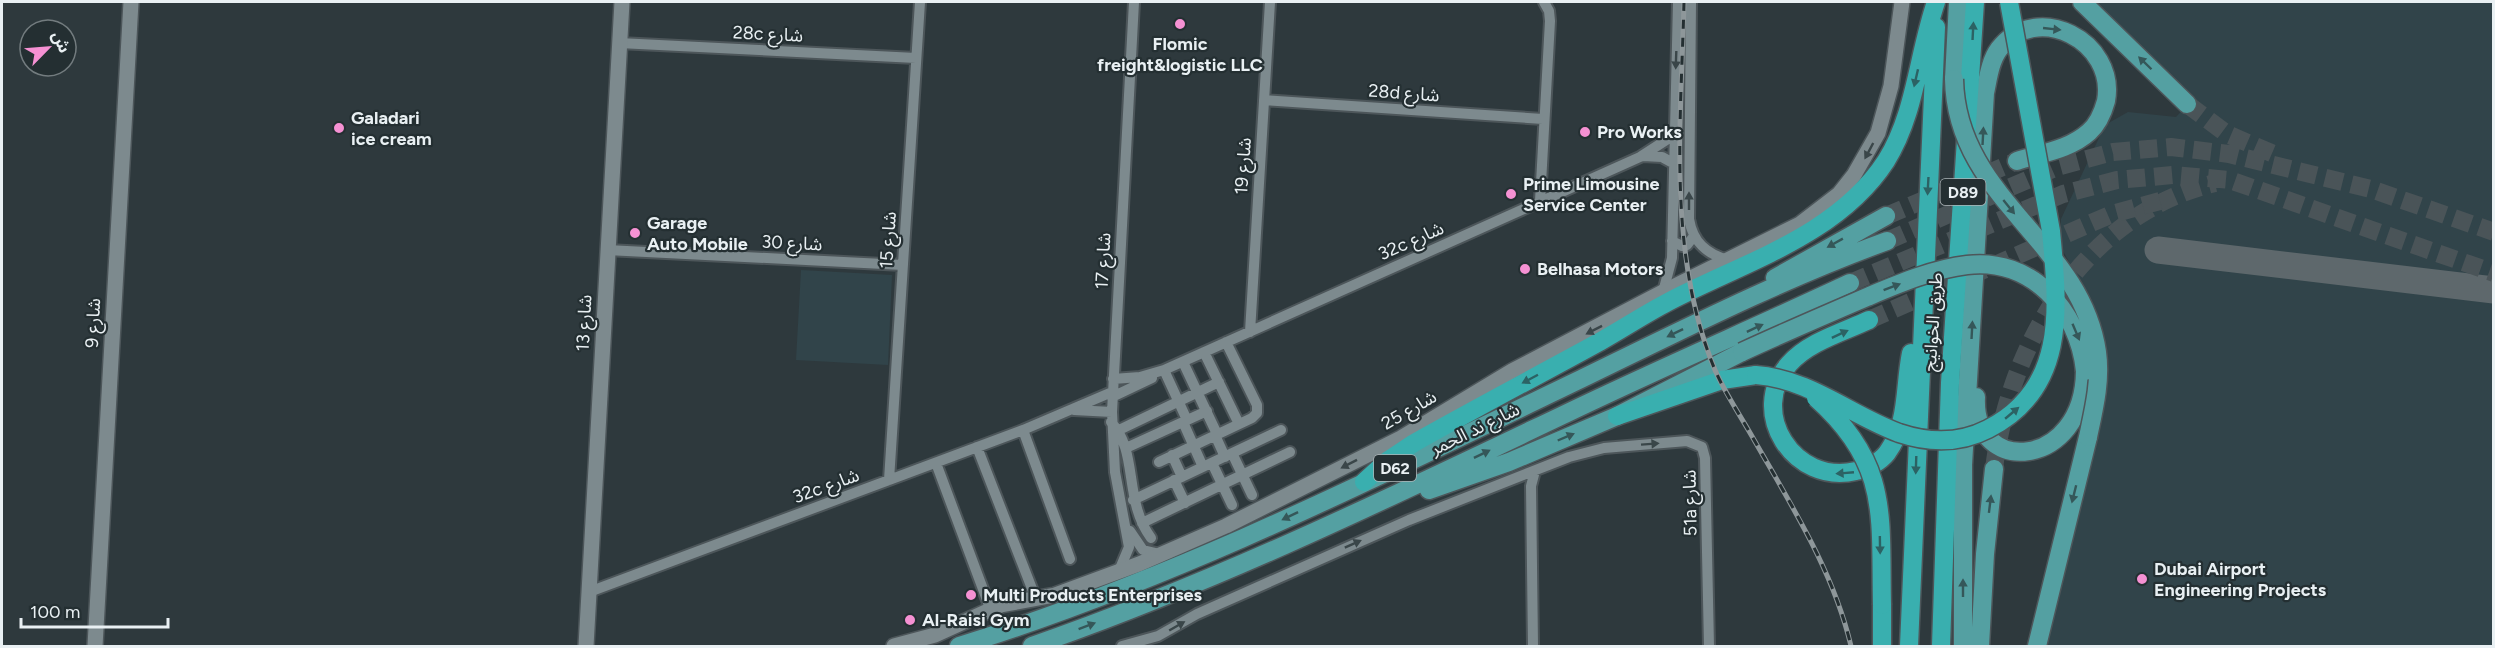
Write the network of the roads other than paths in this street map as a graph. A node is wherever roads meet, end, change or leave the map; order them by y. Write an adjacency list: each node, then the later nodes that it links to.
1 (130, 2): 90 (street, شارع 9)
2 (622, 2): 15 (street, شارع 13)
3 (920, 2): 16 (street, شارع 15)
4 (1134, 2): 43 (street, شارع 17)
5 (1270, 2): 17 (street, شارع 19)
6 (1544, 2): 19 (street)
7 (1678, 2): 20 (street, one-way to 20)
8 (1692, 2): 26 (street, one-way to 8)
9 (1937, 2): 36 (highway, طريق الخوانيج / D89, one-way to 36); 73 (highway, one-way to 73)
10 (1958, 2): 103 (main road, one-way to 103, bridge)
11 (1975, 2): 100 (highway, طريق الخوانيج / D89, one-way to 11)
12 (2009, 2): 45 (highway, one-way to 12, bridge)
13 (2082, 2): 18 (main road, one-way to 13)
14 (1901, 7): 30 (street, شارع 25, one-way to 30)
15 (619, 43): 16 (street, 28c شارع); 29 (street, شارع 13)
16 (916, 58): 31 (street, شارع 15)
17 (1264, 100): 19 (street, 28d شارع); 37 (street, شارع 19)
18 (2187, 104)
19 (1543, 119): 24 (street)
20 (1674, 135): 21 (street, 32c شارع); 23 (street)
21 (1640, 157): 23 (street); 24 (street, 32c شارع)
22 (2017, 161): 40 (main road, one-way to 22)
23 (1673, 163): 27 (street)
24 (1540, 201): 37 (street, 32c شارع)
25 (1887, 216): 34 (main road, one-way to 34)
26 (1694, 236): 27 (street); 30 (street)
27 (1672, 241): 33 (street)
28 (1887, 241): 34 (main road, شارع ند الحمر / D62)
29 (607, 250): 31 (street, شارع 30); 87 (street, شارع 13)
30 (1728, 260): 33 (street, شارع 25)
31 (903, 265): 72 (street, شارع 15)
32 (1850, 283): 80 (main road, شارع ند الحمر / D62, one-way to 32)
33 (1663, 292): 84 (street, شارع 25, one-way to 84)
34 (1728, 308): 73 (main road, شارع ند الحمر / D62, one-way to 73)
35 (1869, 320): 36 (highway, one-way to 35)
36 (1922, 323): 99 (highway, طريق الخوانيج / D89, one-way to 99)
37 (1250, 332): 38 (street, 32c شارع)
38 (1226, 342): 39 (street, 32c شارع); 54 (street)
39 (1204, 352): 41 (street, 32c شارع); 44 (street)
40 (1971, 356): 51 (main road, one-way to 40, bridge); 101 (main road, one-way to 40)
41 (1183, 362): 42 (street, 32c شارع); 46 (street)
42 (1162, 371): 43 (street, 32c شارع); 47 (street, 32c شارع); 48 (street)
43 (1113, 379): 47 (street, شارع 17)
44 (1219, 382): 46 (street); 54 (street)
45 (1804, 387): 51 (highway, bridge); 98 (highway, one-way to 98, bridge)
46 (1198, 393): 48 (street); 50 (street)
47 (1112, 394): 49 (street, 32c شارع); 52 (street, شارع 17)
48 (1179, 402): 52 (street); 53 (street)
49 (1074, 410): 52 (street, 32c شارع); 55 (street, 32c شارع)
50 (1207, 411): 53 (street); 57 (street)
51 (1617, 416): 80 (main road, one-way to 51)
52 (1114, 421): 60 (street); 81 (street, شارع 17)
53 (1185, 421): 58 (street); 60 (street)
54 (1239, 424): 57 (street)
55 (1023, 430): 59 (street, 32c شارع); 85 (street)
56 (1281, 430): 62 (street)
57 (1216, 435): 58 (street); 62 (street)
58 (1193, 446): 63 (street); 66 (street)
59 (977, 447): 65 (street, 32c شارع); 88 (street)
60 (1126, 448): 76 (street)
61 (1290, 452): 69 (street)
62 (1229, 455): 66 (street); 69 (street)
63 (1172, 456): 64 (street); 70 (street)
64 (1159, 462)
65 (936, 463): 72 (street, 32c شارع); 89 (street)
66 (1207, 465): 70 (street); 74 (street)
67 (1994, 469): 102 (main road, one-way to 67)
68 (1535, 471): 71 (street, 51a شارع); 78 (street); 97 (street, 51a شارع, one-way to 97)
69 (1243, 475): 74 (street); 75 (street)
70 (1178, 479): 76 (street); 77 (street)
71 (1513, 479): 78 (street); 95 (street, 51a شارع, one-way to 71)
72 (889, 480): 87 (street, 32c شارع)
73 (1364, 482): 93 (main road, شارع ند الحمر / D62, one-way to 93)
74 (1223, 485): 77 (street); 79 (street)
75 (1252, 495)
76 (1133, 500): 82 (street)
77 (1185, 503): 82 (street)
78 (1532, 504): 96 (street)
79 (1232, 505)
80 (1373, 506): 94 (main road, شارع ند الحمر / D62, one-way to 80)
81 (1125, 521): 84 (street, شارع 17); 86 (street, شارع 17)
82 (1142, 524): 83 (street)
83 (1151, 538)
84 (1160, 554): 86 (street, شارع 25)
85 (1070, 558)
86 (1119, 571): 88 (street, شارع 25)
87 (589, 592): 91 (street, شارع 13)
88 (1036, 599): 89 (street, شارع 25)
89 (990, 608): 92 (street, شارع 25)
90 (96, 646)
91 (586, 646)
92 (894, 646)
93 (959, 646)
94 (1032, 646)
95 (1122, 646)
96 (1533, 646)
97 (1709, 646)
98 (1882, 646)
99 (1909, 646)
100 (1941, 646)
101 (1963, 646)
102 (1980, 646)
103 (2037, 646)

